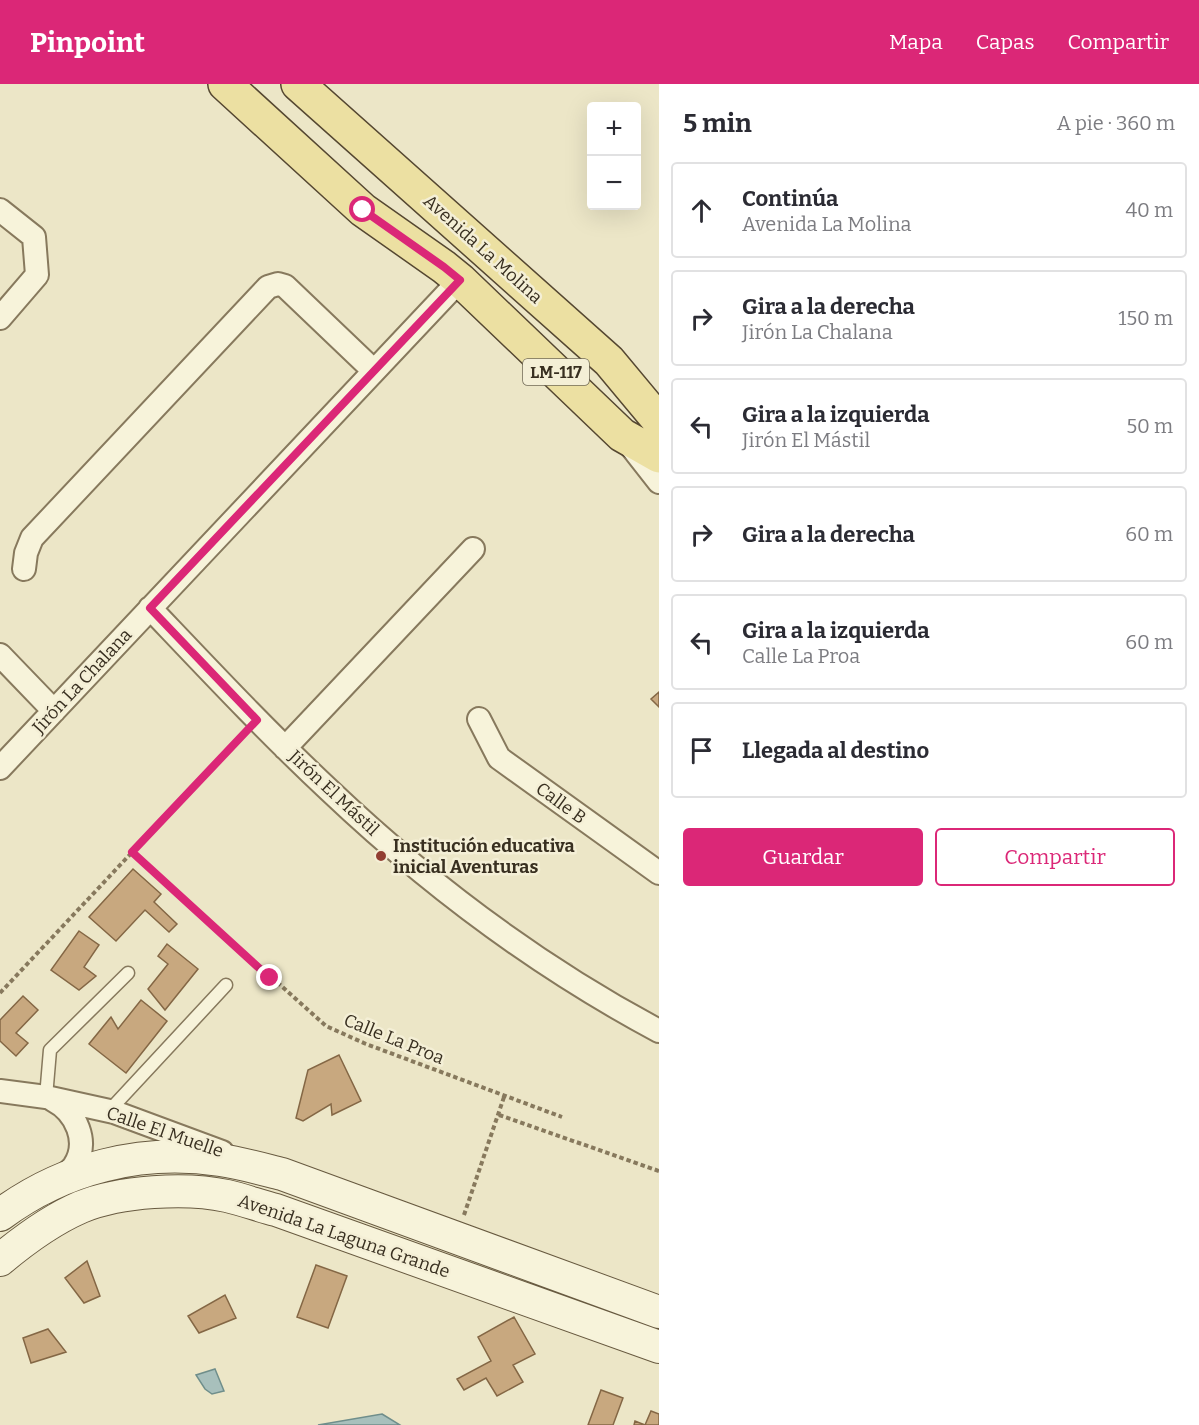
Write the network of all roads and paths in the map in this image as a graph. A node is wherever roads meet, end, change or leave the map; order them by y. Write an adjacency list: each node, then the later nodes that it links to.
1 (225, 84): 4 (main road, LM-117)
2 (298, 84): 7 (main road, Avenida La Molina / LM-117)
3 (0, 210): 5 (street)
4 (460, 280): 6 (street, Jirón La Chalana); 8 (main road, LM-117)
5 (0, 318)
6 (374, 370): 12 (street); 13 (street, Jirón La Chalana)
7 (659, 422)
8 (622, 435): 9 (main road, LM-117); 10 (street)
9 (659, 456)
10 (659, 482)
11 (473, 549): 18 (street)
12 (24, 568)
13 (150, 608): 15 (street, Jirón La Chalana); 17 (street, Jirón El Mástil)
14 (0, 655): 15 (street)
15 (54, 711): 19 (street, Jirón La Chalana)
16 (479, 718): 21 (street, Calle B)
17 (257, 720): 18 (street, Jirón El Mástil); 20 (path)
18 (285, 748): 25 (street, Jirón El Mástil)
19 (0, 768)
20 (132, 852): 24 (path); 27 (path, Calle La Proa)
21 (659, 873)
22 (128, 973): 28 (lane)
23 (226, 985): 29 (lane)
24 (0, 993)
25 (659, 1031)
26 (0, 1091): 28 (street, Calle El Muelle)
27 (504, 1096): 30 (path); 31 (path, Calle La Proa)
28 (46, 1097): 29 (street, Calle El Muelle); 34 (street, Calle El Muelle)
29 (109, 1111): 33 (street, Calle El Muelle)
30 (499, 1114): 32 (path); 36 (path)
31 (562, 1117)
32 (659, 1171)
33 (282, 1174): 34 (street, Avenida La Laguna Grande); 36 (street, Avenida La Laguna Grande)
34 (60, 1180): 35 (street, Avenida La Laguna Grande)
35 (0, 1215)
36 (456, 1238): 38 (street, Avenida La Laguna Grande)
37 (0, 1260): 39 (street, Avenida La Laguna Grande)
38 (659, 1312)
39 (659, 1347)

